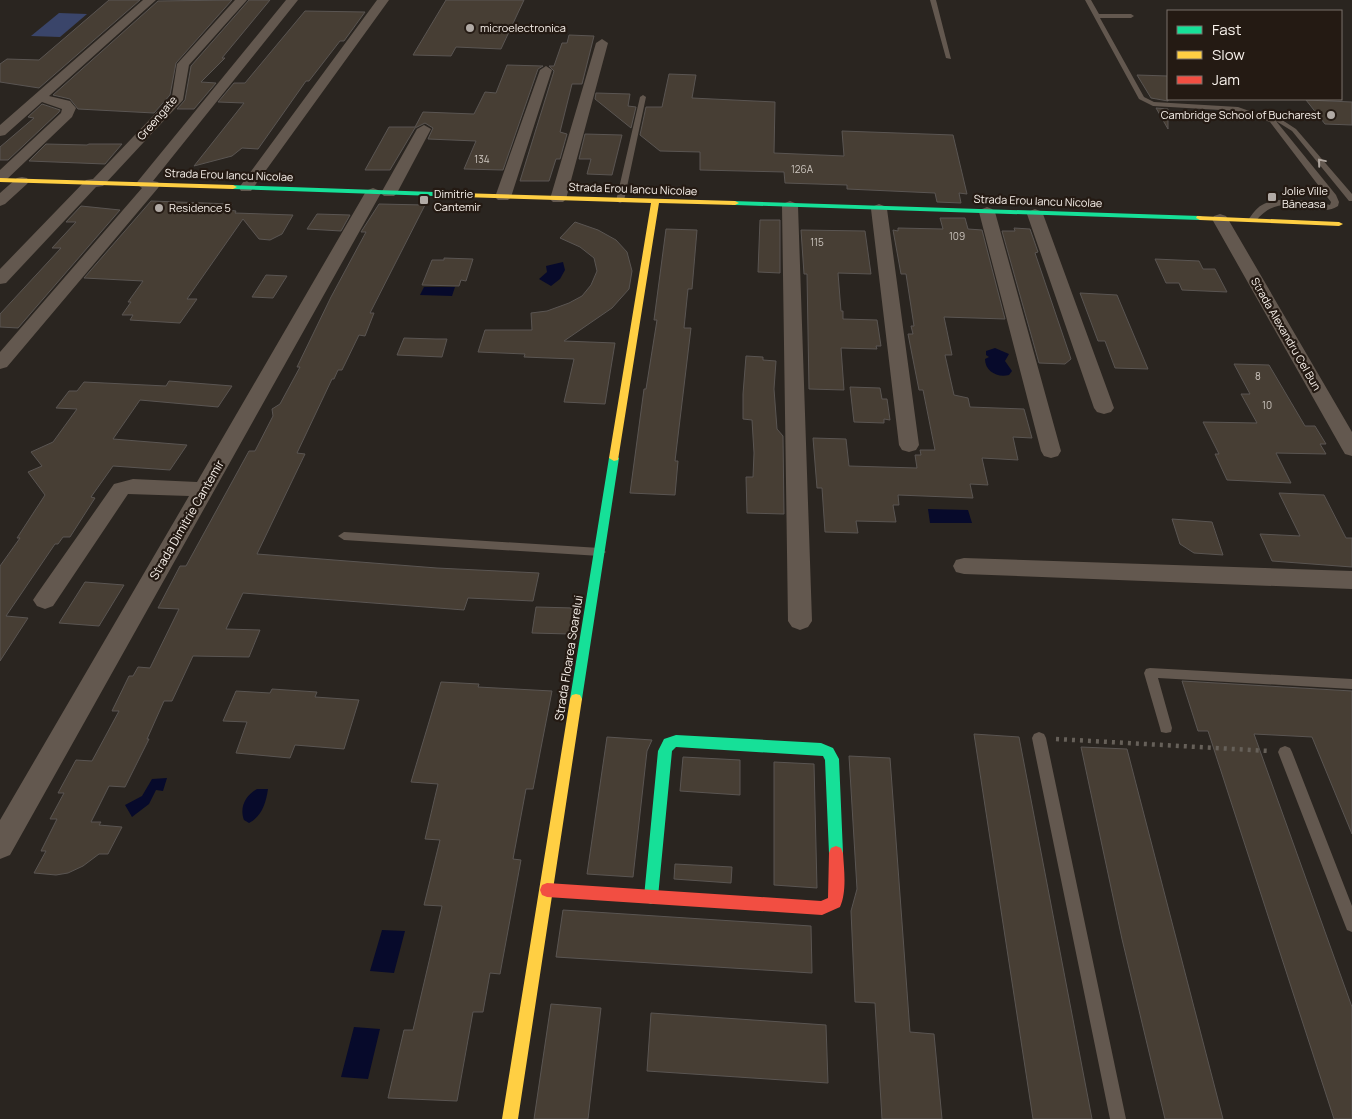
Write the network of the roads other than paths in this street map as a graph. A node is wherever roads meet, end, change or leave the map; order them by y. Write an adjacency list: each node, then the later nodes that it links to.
1 (150, 0): 13 (street)
2 (241, 0): 21 (street, Greengate)
3 (292, 0): 22 (street)
4 (383, 0): 23 (street)
5 (933, 0): 10 (lane)
6 (1088, 0): 7 (lane)
7 (1097, 16): 8 (lane); 14 (lane)
8 (1131, 16)
9 (602, 43): 26 (street)
10 (949, 58)
11 (546, 70): 25 (street)
12 (643, 97): 29 (lane)
13 (41, 98): 18 (street); 19 (street)
14 (1141, 98): 15 (lane, one-way to 14); 34 (lane)
15 (1167, 100)
16 (1170, 100): 27 (lane, one-way to 16)
17 (424, 129): 24 (street, Strada Dimitrie Cantemir)
18 (0, 132)
19 (0, 179): 20 (street, Strada Erou Iancu Nicolae)
20 (22, 180): 21 (street, Strada Erou Iancu Nicolae); 28 (street)
21 (94, 183): 22 (street, Strada Erou Iancu Nicolae); 42 (street, Greengate)
22 (148, 184): 23 (street, Strada Erou Iancu Nicolae); 43 (street)
23 (246, 188): 24 (street, Strada Erou Iancu Nicolae)
24 (381, 193): 25 (street, Strada Erou Iancu Nicolae); 48 (street, Strada Dimitrie Cantemir)
25 (504, 197): 26 (street, Strada Erou Iancu Nicolae)
26 (558, 199): 29 (street, Strada Erou Iancu Nicolae)
27 (1352, 199)
28 (0, 201)
29 (620, 201): 30 (street, Strada Erou Iancu Nicolae)
30 (655, 202): 31 (street, Strada Erou Iancu Nicolae); 50 (street, Strada Floarea Soarelui)
31 (790, 206): 33 (street, Strada Erou Iancu Nicolae); 54 (street)
32 (1352, 208): 34 (street, Strada Erou Iancu Nicolae)
33 (879, 209): 35 (street, Strada Erou Iancu Nicolae); 45 (street)
34 (1329, 210): 38 (lane); 39 (street, Strada Erou Iancu Nicolae); 40 (street, Strada Erou Iancu Nicolae)
35 (987, 212): 36 (street, Strada Erou Iancu Nicolae); 47 (street)
36 (1035, 214): 37 (street, Strada Erou Iancu Nicolae); 44 (street)
37 (1220, 219): 38 (street, Strada Erou Iancu Nicolae); 46 (street, Strada Alexandru Cel Bun)
38 (1252, 220): 39 (street, Strada Erou Iancu Nicolae)
39 (1266, 220): 40 (street, Strada Erou Iancu Nicolae)
40 (1339, 224): 41 (street, Strada Erou Iancu Nicolae)
41 (1352, 227)
42 (0, 279)
43 (0, 363)
44 (1104, 408)
45 (909, 445)
46 (1352, 449)
47 (1051, 451)
48 (203, 490): 53 (street); 59 (street, Strada Dimitrie Cantemir)
49 (344, 536): 50 (lane)
50 (600, 552): 60 (street, Strada Floarea Soarelui)
51 (964, 566): 52 (street)
52 (1352, 580)
53 (45, 600)
54 (800, 621)
55 (1352, 684): 56 (lane)
56 (1166, 728)
57 (1039, 738): 64 (lane)
58 (1285, 752): 62 (lane)
59 (0, 846)
60 (547, 890): 61 (street); 63 (street, Strada Floarea Soarelui)
61 (651, 897): 61 (street)
62 (1352, 925)
63 (510, 1119)
64 (1118, 1119)

